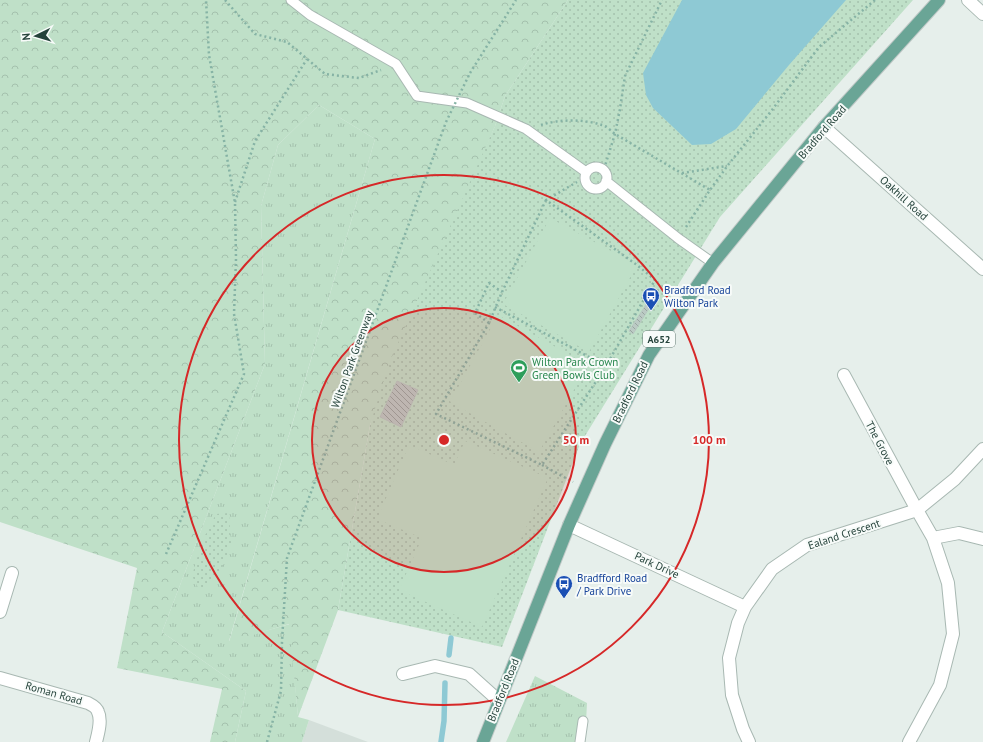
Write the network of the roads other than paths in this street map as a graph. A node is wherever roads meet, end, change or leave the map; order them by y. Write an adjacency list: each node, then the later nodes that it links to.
1 (291, 0): 6 (lane)
2 (939, 0): 5 (main road, Bradford Road / A652)
3 (968, 0): 4 (street)
4 (983, 14)
5 (824, 127): 8 (main road, Bradford Road / A652); 9 (street, Oakhill Road)
6 (585, 175): 7 (lane); 7 (lane)
7 (606, 181): 8 (lane)
8 (713, 263): 13 (main road, Bradford Road / A652)
9 (983, 269)
10 (844, 375): 12 (street, The Grove)
11 (983, 449): 12 (street)
12 (917, 510): 14 (street, The Grove); 17 (street, Ealand Crescent)
13 (569, 525): 17 (street, Park Drive); 21 (main road, Bradford Road / A652)
14 (933, 538): 15 (street); 27 (street, The Grove)
15 (983, 539)
16 (12, 573): 18 (street)
17 (745, 606): 26 (street, Ealand Crescent)
18 (0, 612)
19 (403, 674): 21 (street)
20 (0, 678): 23 (street, Roman Road)
21 (499, 701): 24 (main road, Bradford Road / A652)
22 (583, 721): 25 (lane)
23 (96, 742)
24 (483, 742)
25 (580, 742)
26 (749, 742)
27 (909, 742)

